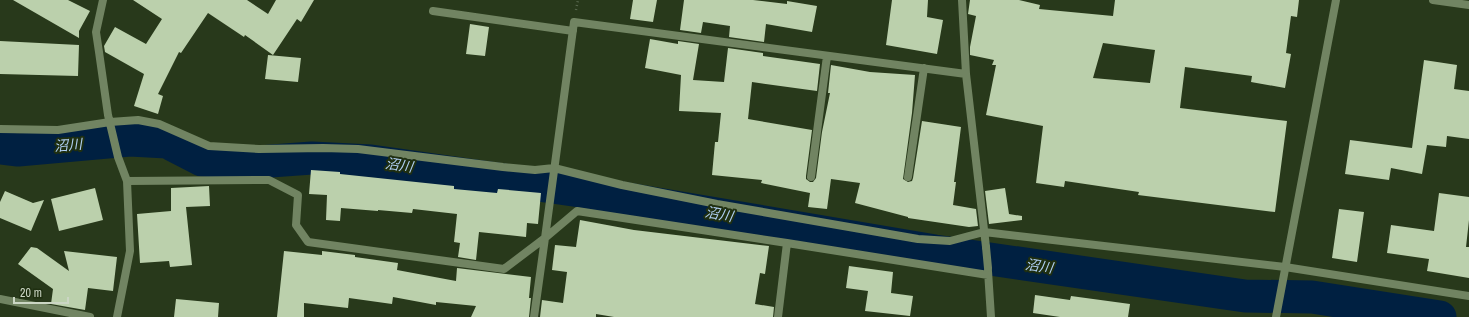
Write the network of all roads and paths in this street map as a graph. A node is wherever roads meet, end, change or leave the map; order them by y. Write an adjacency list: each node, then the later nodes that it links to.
1 (103, 0): 11 (street)
2 (962, 0): 10 (street)
3 (1336, 0): 20 (street)
4 (1433, 0): 5 (street)
5 (1469, 5)
6 (433, 11): 7 (street)
7 (573, 31): 8 (street); 13 (street)
8 (827, 56): 9 (street); 14 (street)
9 (924, 68): 10 (street); 15 (street)
10 (966, 74): 17 (street)
11 (109, 119): 12 (street); 13 (street); 16 (street)
12 (0, 129)
13 (554, 168): 17 (street); 18 (street)
14 (811, 177)
15 (908, 177)
16 (127, 181): 18 (street); 25 (street)
17 (984, 232): 20 (street); 21 (street)
18 (545, 238): 19 (street); 26 (street)
19 (787, 243): 21 (street); 27 (street)
20 (1285, 267): 22 (street); 29 (street)
21 (988, 272): 28 (street)
22 (1469, 296)
23 (0, 299): 24 (street)
24 (90, 317)
25 (117, 317)
26 (534, 317)
27 (778, 317)
28 (991, 317)
29 (1276, 317)

